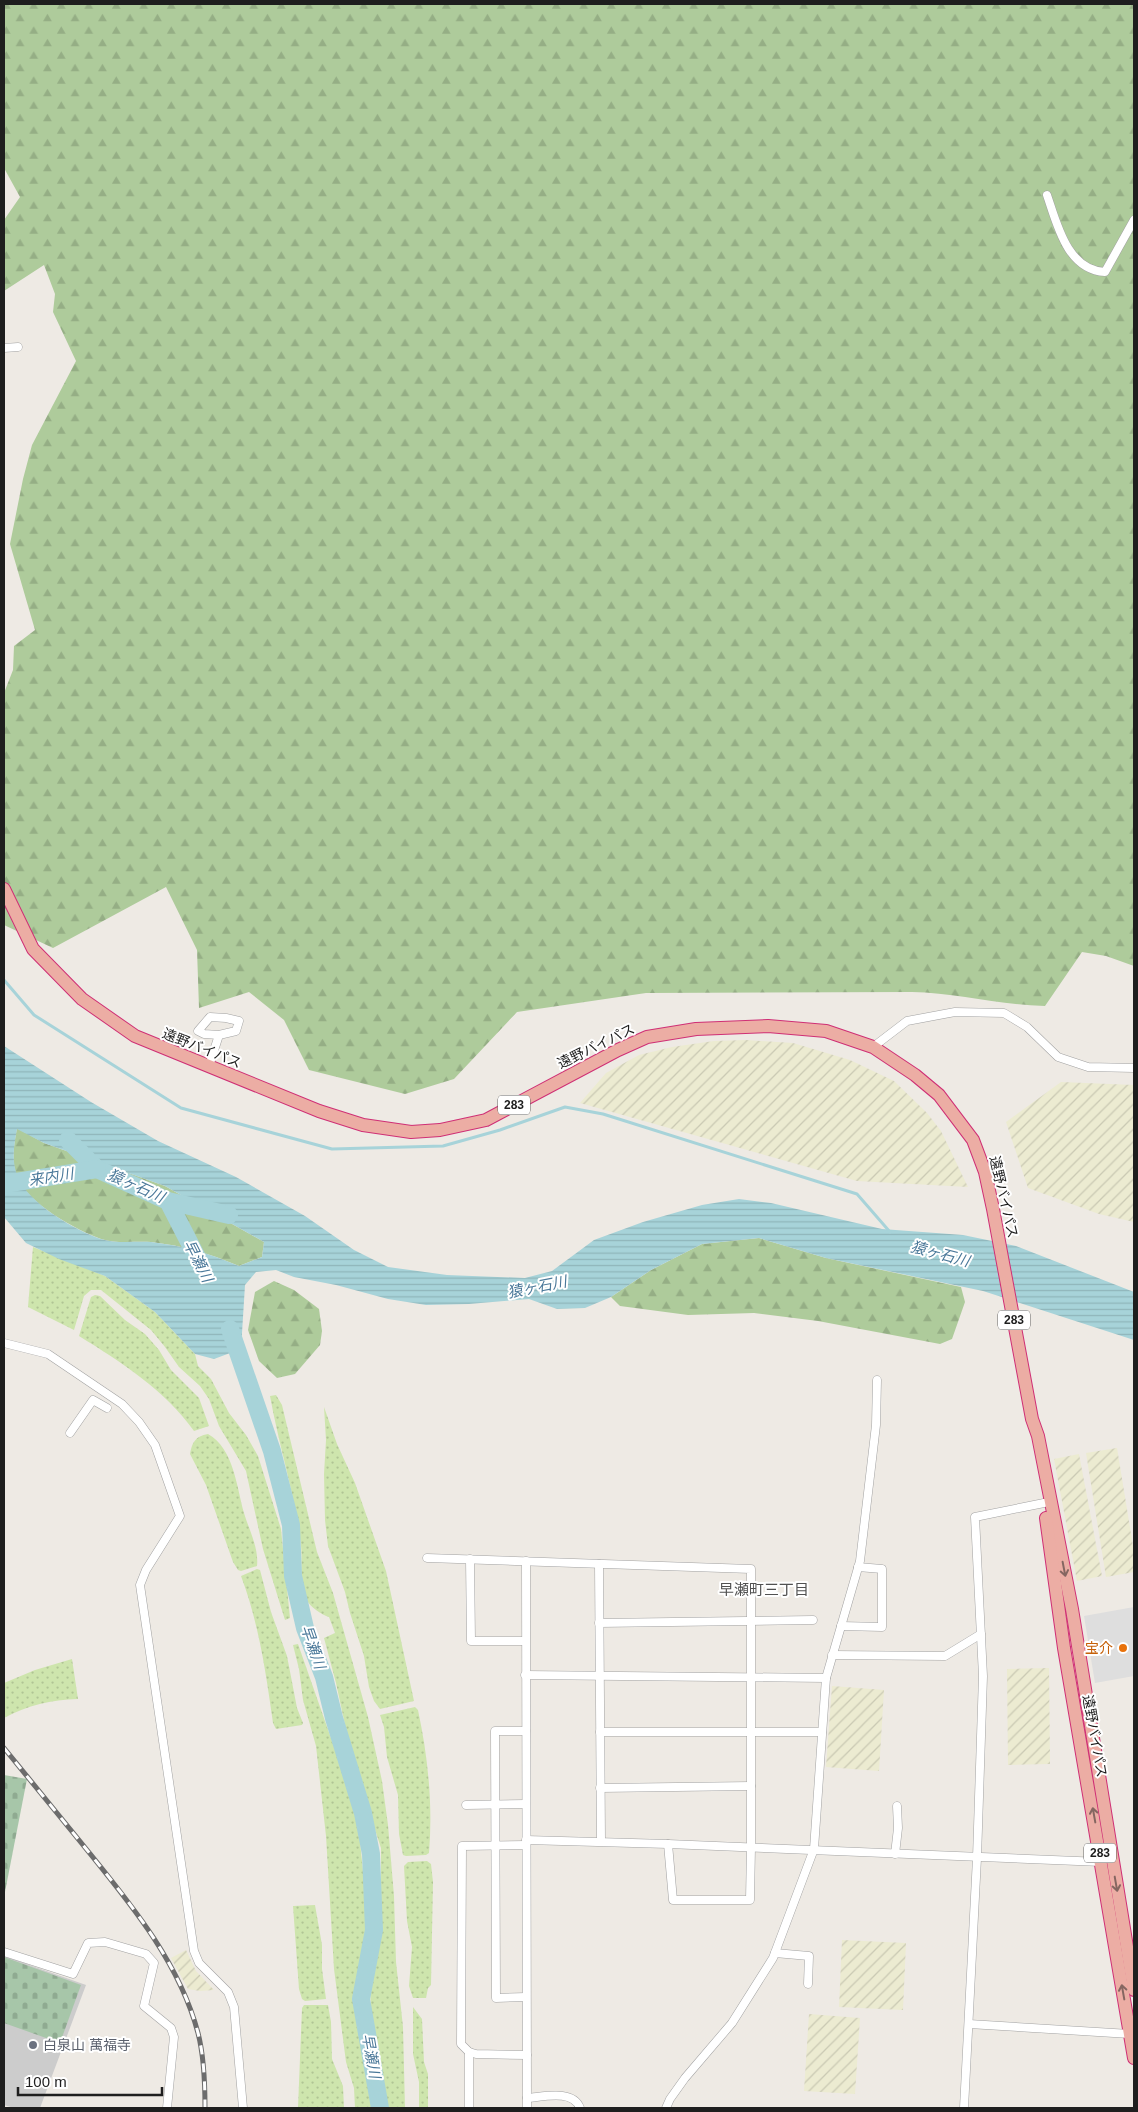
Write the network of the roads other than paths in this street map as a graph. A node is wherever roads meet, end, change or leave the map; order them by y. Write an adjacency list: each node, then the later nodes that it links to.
1 (1047, 194): 2 (street)
2 (1134, 220)
3 (18, 347): 4 (street)
4 (4, 348)
5 (4, 889): 8 (highway, 遠野バイパス / 283)
6 (219, 1035): 6 (street); 8 (street)
7 (872, 1047): 8 (highway, 遠野バイパス / 283); 9 (street); 13 (highway, 遠野バイパス / 283)
8 (209, 1066)
9 (1134, 1068)
10 (4, 1343): 63 (street)
11 (878, 1380): 20 (street)
12 (107, 1408): 14 (street)
13 (1032, 1419): 15 (highway, 遠野バイパス / 283); 54 (highway, 遠野バイパス / 283, one-way to 54)
14 (70, 1433)
15 (1044, 1502): 25 (street); 50 (highway, 遠野バイパス / 283, one-way to 15)
16 (427, 1558): 17 (street)
17 (470, 1559): 18 (street); 26 (street)
18 (526, 1561): 19 (street); 26 (street)
19 (599, 1564): 22 (street); 23 (street)
20 (858, 1567): 24 (street); 24 (street)
21 (813, 1620): 22 (street)
22 (751, 1621): 23 (street); 30 (street)
23 (599, 1623): 29 (street)
24 (841, 1626): 27 (street)
25 (982, 1634): 27 (street); 49 (street)
26 (525, 1641): 28 (street)
27 (832, 1655): 31 (street)
28 (525, 1675): 29 (street); 32 (street)
29 (600, 1675): 30 (street); 33 (street)
30 (751, 1677): 31 (street); 34 (street)
31 (826, 1678): 35 (street)
32 (526, 1731): 38 (street); 39 (street)
33 (600, 1732): 34 (street); 37 (street)
34 (751, 1732): 35 (street); 36 (street)
35 (822, 1732): 47 (street)
36 (751, 1786): 37 (street); 46 (street)
37 (600, 1788): 42 (street)
38 (526, 1804): 39 (street); 43 (street)
39 (495, 1805): 40 (street); 45 (street)
40 (466, 1806)
41 (897, 1806): 48 (street)
42 (600, 1841): 43 (street); 44 (street)
43 (526, 1843): 45 (street); 55 (street)
44 (668, 1844): 46 (street); 46 (street)
45 (495, 1845): 55 (street); 58 (street)
46 (751, 1847): 47 (street)
47 (814, 1849): 48 (street); 52 (street)
48 (895, 1854): 49 (street)
49 (977, 1858): 50 (street); 56 (street)
50 (1102, 1862): 57 (highway, 遠野バイパス / 283, one-way to 50)
51 (4, 1952): 62 (street)
52 (775, 1953): 53 (street); 67 (street)
53 (808, 1984)
54 (1134, 1990)
55 (526, 1997): 59 (street)
56 (968, 2024): 57 (street); 68 (street)
57 (1130, 2034): 60 (highway, 遠野バイパス / 283)
58 (469, 2052): 59 (street); 64 (street)
59 (527, 2055): 61 (street)
60 (1134, 2058)
61 (527, 2098): 65 (street); 66 (street)
62 (167, 2108)
63 (243, 2108)
64 (468, 2108)
65 (527, 2108)
66 (580, 2108)
67 (666, 2108)
68 (964, 2108)

